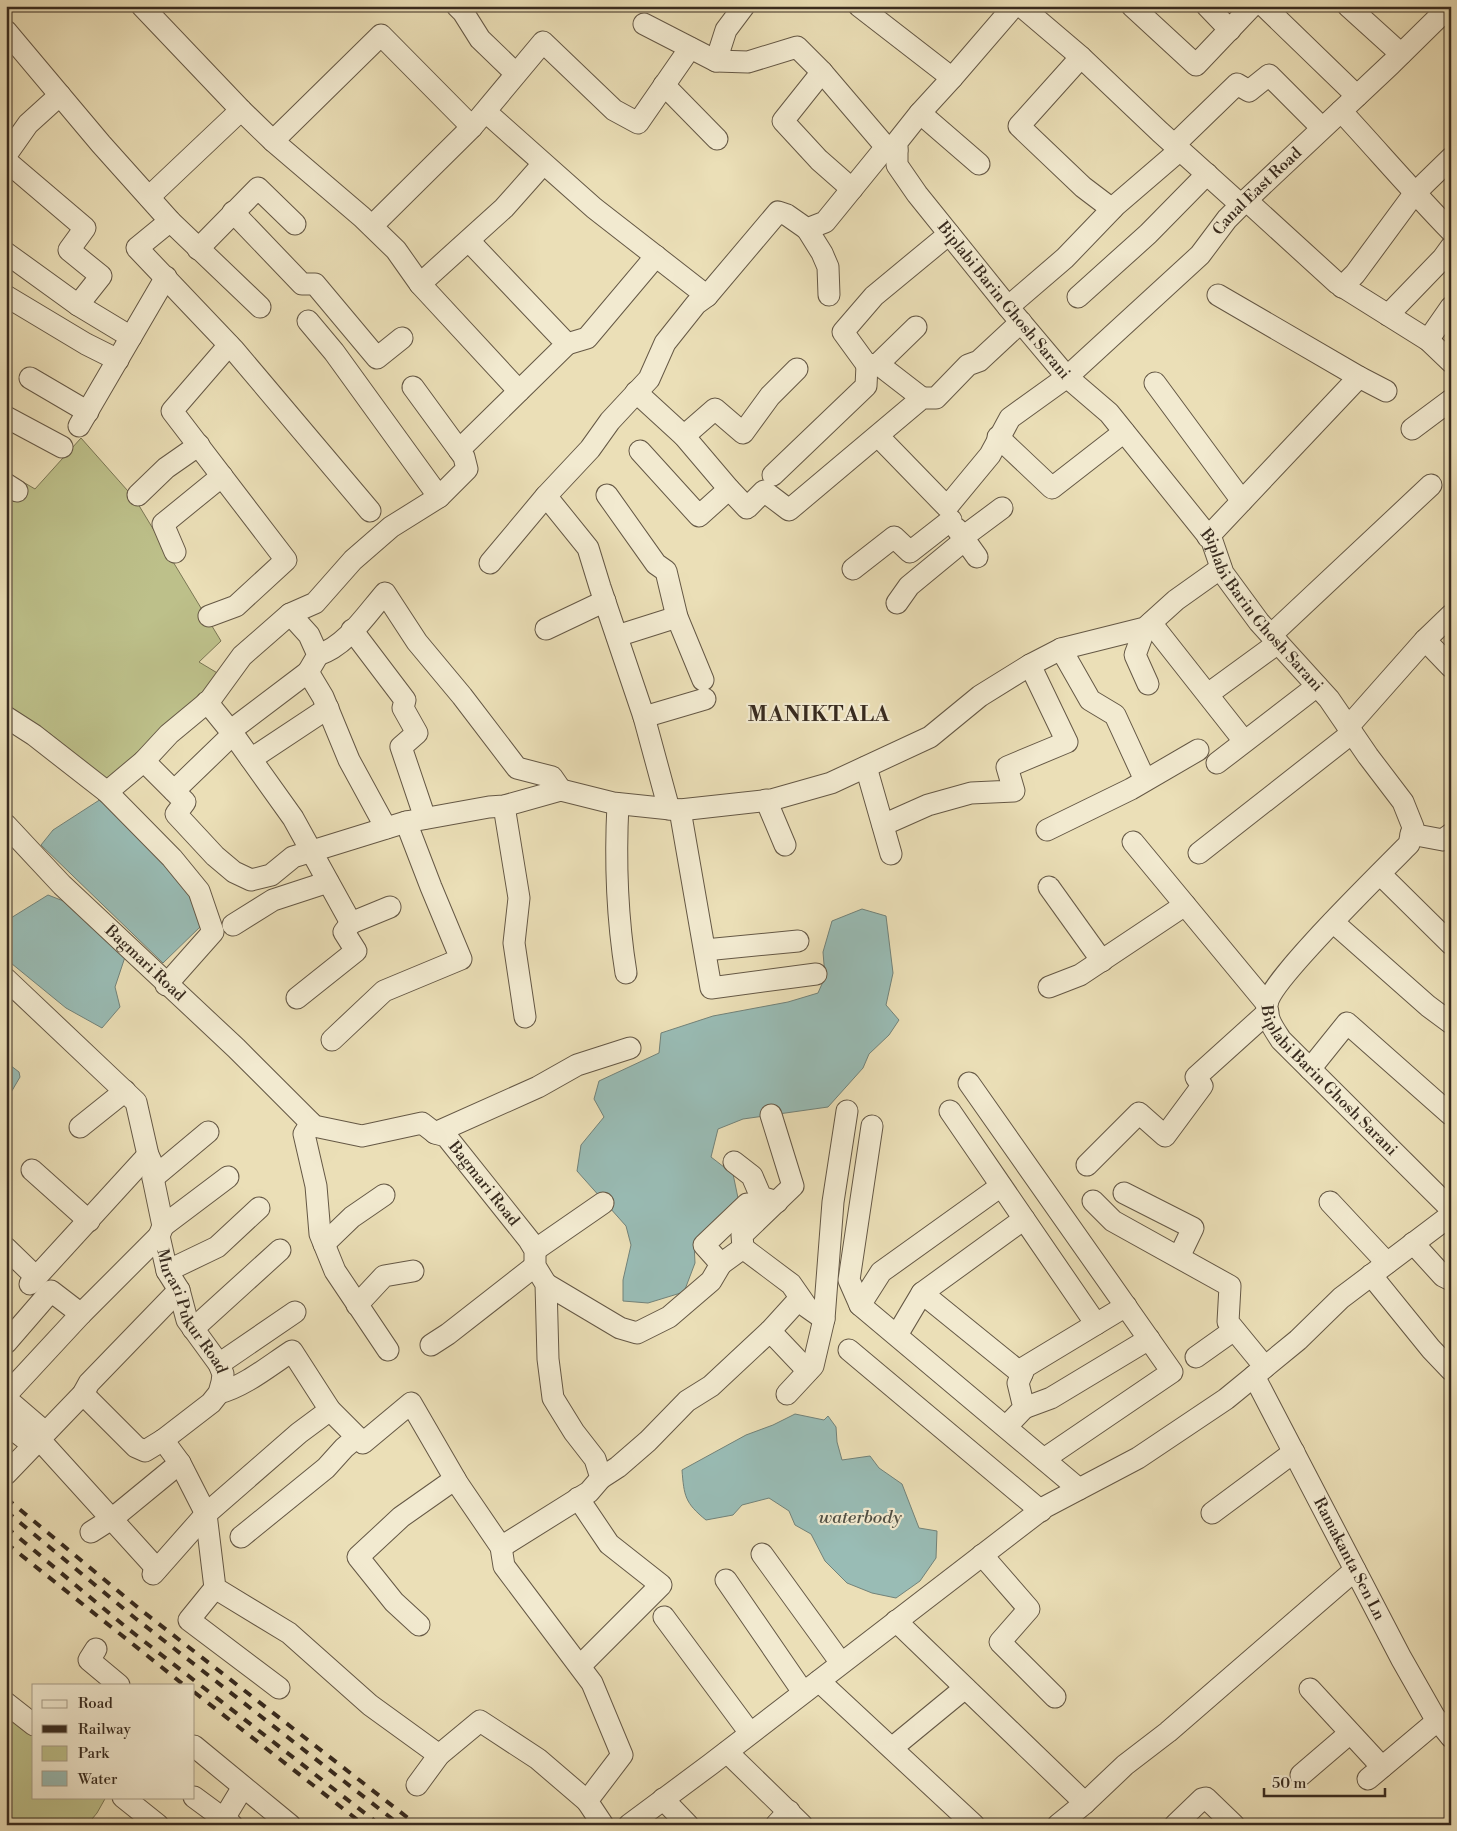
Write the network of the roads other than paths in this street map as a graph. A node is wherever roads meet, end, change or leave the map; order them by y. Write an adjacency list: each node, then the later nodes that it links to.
1 (142, 6): 26 (street)
2 (457, 6): 20 (street)
3 (744, 6): 19 (street)
4 (859, 6): 22 (street)
5 (1014, 6): 22 (street)
6 (1021, 6): 18 (street)
7 (1132, 6): 14 (street)
8 (1207, 6): 14 (street)
9 (1252, 6): 14 (street)
10 (1264, 6): 25 (street)
11 (1348, 6): 17 (street)
12 (1450, 6): 17 (street, Canal East Road)
13 (644, 24): 16 (street)
14 (1230, 30)
15 (6, 31): 24 (street)
16 (690, 48): 19 (street); 23 (street)
17 (1401, 54): 25 (street, Canal East Road)
18 (1081, 57): 33 (street); 45 (street)
19 (716, 61): 21 (street)
20 (509, 67)
21 (822, 72): 34 (street); 41 (street)
22 (952, 78): 28 (street)
23 (664, 85): 29 (street); 31 (street)
24 (60, 95): 35 (street); 43 (street)
25 (1357, 96): 27 (street, Canal East Road)
26 (241, 110): 32 (street); 43 (street)
27 (1341, 111): 30 (street, Canal East Road); 42 (street)
28 (920, 113): 34 (street); 38 (street)
29 (479, 120): 32 (street); 37 (street); 49 (street)
30 (1322, 128): 33 (street); 44 (street, Canal East Road)
31 (717, 139)
32 (273, 141): 49 (street)
33 (1177, 147): 40 (street); 45 (street)
34 (892, 149): 41 (street); 52 (street, Biplabi Barin Ghosh Sarani)
35 (9, 150)
36 (1451, 158): 42 (street)
37 (543, 164): 53 (street); 57 (street)
38 (979, 164)
39 (6, 172): 66 (street)
40 (1207, 174): 44 (street); 65 (street)
41 (852, 189): 50 (street)
42 (1414, 194): 51 (street); 60 (street)
43 (149, 197): 47 (street)
44 (1244, 203): 60 (street); 82 (street, Canal East Road)
45 (1112, 210): 69 (street)
46 (233, 212): 48 (street); 55 (street); 74 (street)
47 (170, 221): 55 (street); 58 (street)
48 (296, 224)
49 (372, 226): 59 (street)
50 (807, 229): 61 (street); 64 (street)
51 (1451, 231)
52 (948, 234): 69 (street, Biplabi Barin Ghosh Sarani); 80 (street)
53 (468, 241): 59 (street); 76 (street)
54 (1451, 247): 70 (street)
55 (198, 249): 67 (street)
56 (6, 253): 66 (street)
57 (656, 256): 64 (street); 76 (street)
58 (166, 277): 73 (street); 77 (street)
59 (420, 284): 87 (street)
60 (1342, 287): 70 (street)
61 (829, 295)
62 (1218, 295): 83 (street)
63 (6, 296): 78 (street)
64 (707, 296): 89 (street)
65 (1078, 297)
66 (78, 305): 73 (street)
67 (260, 306)
68 (1451, 307): 75 (street)
69 (1014, 314): 82 (street, Biplabi Barin Ghosh Sarani); 90 (street)
70 (1388, 315): 75 (street)
71 (308, 321): 109 (street)
72 (916, 327): 80 (street)
73 (131, 337): 78 (street)
74 (402, 338)
75 (1428, 340): 79 (street)
76 (566, 344): 87 (street)
77 (229, 345): 98 (street); 112 (street)
78 (118, 360): 84 (street)
79 (1451, 362)
80 (873, 365): 90 (street); 102 (street)
81 (797, 369): 95 (street)
82 (1067, 377): 94 (street, Biplabi Barin Ghosh Sarani); 97 (street, Canal East Road)
83 (1359, 377): 88 (street); 110 (street)
84 (30, 378)
85 (1155, 383): 110 (street)
86 (413, 387): 100 (street)
87 (519, 391): 100 (street)
88 (1386, 391)
89 (636, 392): 95 (street); 108 (street)
90 (922, 398): 96 (street)
91 (1451, 400): 93 (street)
92 (6, 418): 99 (street)
93 (1412, 429)
94 (1124, 432): 97 (street); 114 (street, Biplabi Barin Ghosh Sarani)
95 (684, 436): 105 (street)
96 (878, 436): 105 (street); 113 (street)
97 (998, 437): 113 (street, Canal East Road)
98 (200, 445): 103 (street); 106 (street)
99 (62, 447)
100 (459, 450): 109 (street)
101 (640, 451): 105 (street)
102 (773, 475)
103 (222, 476): 116 (street); 124 (street)
104 (1431, 485): 130 (street)
105 (729, 489)
106 (138, 495)
107 (607, 495): 125 (street)
108 (546, 496): 117 (street); 120 (street)
109 (439, 497): 122 (street)
110 (1242, 501): 114 (street)
111 (1002, 508): 115 (street)
112 (370, 511)
113 (949, 513): 115 (street); 119 (street, Canal East Road)
114 (1208, 537): 118 (street, Biplabi Barin Ghosh Sarani)
115 (969, 545): 121 (street)
116 (175, 552)
117 (490, 563)
118 (1221, 568): 126 (street); 130 (street, Biplabi Barin Ghosh Sarani)
119 (853, 569)
120 (605, 602): 127 (street); 129 (street)
121 (897, 603)
122 (290, 614): 133 (street); 139 (street)
123 (1451, 615): 131 (street)
124 (209, 616)
125 (677, 617): 129 (street); 142 (street)
126 (1148, 626): 132 (street); 136 (street); 138 (street)
127 (546, 629)
128 (352, 630): 133 (street); 152 (street); 159 (street)
129 (617, 636): 142 (street)
130 (1274, 639): 137 (street, Biplabi Barin Ghosh Sarani); 138 (street)
131 (1425, 640): 135 (street); 143 (street)
132 (1061, 649): 134 (street); 151 (street)
133 (312, 664): 140 (street); 144 (street)
134 (1030, 664): 150 (street); 161 (street)
135 (1451, 667)
136 (1148, 684)
137 (1317, 686): 143 (street, Biplabi Barin Ghosh Sarani); 145 (street)
138 (1208, 694): 145 (street)
139 (207, 702): 144 (street); 148 (street)
140 (328, 708): 147 (street); 162 (street)
141 (6, 717): 154 (street)
142 (644, 717): 158 (street)
143 (1350, 730): 164 (street, Biplabi Barin Ghosh Sarani); 170 (street)
144 (232, 733): 147 (street); 153 (street)
145 (1244, 741): 149 (street)
146 (1198, 750): 151 (street)
147 (251, 759): 168 (street)
148 (144, 761): 153 (street); 154 (street)
149 (1217, 763)
150 (866, 767): 155 (street); 161 (street)
151 (1145, 780): 163 (street)
152 (562, 790): 156 (street); 157 (street)
153 (174, 791): 168 (street)
154 (107, 792): 186 (street)
155 (766, 800): 158 (street); 167 (street)
156 (618, 804): 158 (street); 183 (street)
157 (504, 806): 159 (street); 190 (street)
158 (675, 809): 181 (street)
159 (416, 820): 162 (street); 192 (street)
160 (6, 825): 186 (street, Bagmari Road)
161 (883, 826): 169 (street)
162 (386, 828): 168 (street)
163 (1047, 830)
164 (1411, 834): 165 (street); 171 (street, Biplabi Barin Ghosh Sarani)
165 (1451, 834)
166 (1133, 842): 174 (street)
167 (785, 845)
168 (311, 852): 172 (street)
169 (891, 854)
170 (1199, 854)
171 (1380, 874): 176 (street, Biplabi Barin Ghosh Sarani); 180 (street)
172 (328, 882): 177 (street); 178 (street)
173 (1049, 887): 182 (street)
174 (1185, 905): 182 (street); 189 (street)
175 (390, 907): 177 (street)
176 (1333, 922): 189 (street, Biplabi Barin Ghosh Sarani); 191 (street)
177 (351, 923): 188 (street)
178 (233, 925)
179 (798, 941): 181 (street)
180 (1451, 944)
181 (706, 950): 184 (street)
182 (1102, 962): 187 (street)
183 (626, 973)
184 (816, 974)
185 (6, 979): 196 (street, Murari Pukur Road)
186 (166, 984): 201 (street, Bagmari Road)
187 (1049, 987)
188 (297, 998)
189 (1267, 1008): 194 (street, Biplabi Barin Ghosh Sarani); 208 (street)
190 (524, 1017)
191 (1451, 1023)
192 (332, 1040)
193 (630, 1048): 205 (street)
194 (1310, 1069): 199 (street); 221 (street, Biplabi Barin Ghosh Sarani)
195 (969, 1083): 244 (street)
196 (125, 1091): 203 (street); 206 (street, Murari Pukur Road)
197 (846, 1111): 247 (street)
198 (950, 1111): 212 (street)
199 (1451, 1114)
200 (771, 1116): 217 (street)
201 (311, 1123): 205 (street, Bagmari Road); 227 (street)
202 (872, 1126): 242 (street)
203 (80, 1127)
204 (208, 1132): 211 (street)
205 (435, 1133): 231 (street, Bagmari Road)
206 (148, 1155): 211 (street, Murari Pukur Road); 224 (street)
207 (734, 1162): 217 (street)
208 (1087, 1164)
209 (32, 1170): 224 (street)
210 (228, 1176): 225 (street)
211 (153, 1178): 225 (street, Murari Pukur Road)
212 (1001, 1186): 223 (street); 242 (street)
213 (1124, 1193): 232 (street)
214 (384, 1195): 227 (street)
215 (1094, 1201): 232 (street)
216 (603, 1202): 231 (street)
217 (777, 1202): 229 (street)
218 (1330, 1202): 234 (street)
219 (747, 1204): 233 (street)
220 (259, 1208): 235 (street)
221 (1451, 1210)
222 (1451, 1215): 226 (street)
223 (1024, 1219): 240 (street); 248 (street)
224 (89, 1221): 228 (street)
225 (161, 1231): 235 (street, Murari Pukur Road); 246 (street)
226 (1414, 1243): 234 (street); 237 (street)
227 (324, 1244): 243 (street)
228 (6, 1248)
229 (742, 1248): 233 (street); 241 (street)
230 (280, 1250): 249 (street)
231 (535, 1258): 238 (street, Bagmari Road); 255 (street)
232 (1179, 1258): 250 (street)
233 (721, 1264): 238 (street)
234 (1379, 1269): 260 (street); 262 (street)
235 (167, 1271): 239 (street, Murari Pukur Road)
236 (413, 1272): 243 (street)
237 (1451, 1280)
238 (546, 1284): 279 (street, Bagmari Road)
239 (179, 1290): 249 (street, Murari Pukur Road); 265 (street)
240 (922, 1293): 252 (street); 263 (street)
241 (800, 1298): 247 (street); 251 (street)
242 (860, 1304): 252 (street)
243 (357, 1305): 256 (street)
244 (1126, 1306): 248 (street); 253 (street)
245 (295, 1312): 259 (street)
246 (82, 1314): 254 (street); 267 (street)
247 (824, 1319): 261 (street)
248 (1096, 1324): 263 (street)
249 (193, 1329): 259 (street, Murari Pukur Road)
250 (1234, 1330): 258 (street); 262 (street, Ramakanta Sen Ln)
251 (770, 1331): 261 (street); 279 (street)
252 (898, 1334): 271 (street)
253 (1149, 1339): 268 (street); 276 (street)
254 (6, 1343)
255 (431, 1345)
256 (388, 1350)
257 (849, 1350): 283 (street)
258 (1196, 1357)
259 (219, 1364): 264 (street, Murari Pukur Road)
260 (1451, 1370)
261 (808, 1371): 266 (street)
262 (1260, 1371): 275 (street, Ramakanta Sen Ln); 281 (street)
263 (1022, 1374): 268 (street)
264 (219, 1393): 269 (street); 274 (street, Murari Pukur Road)
265 (83, 1394): 273 (street); 274 (street, Murari Pukur Road)
266 (787, 1394)
267 (7, 1400): 273 (street)
268 (1024, 1408): 271 (street)
269 (330, 1410): 272 (street); 284 (street)
270 (6, 1424): 273 (street)
271 (1006, 1427): 276 (street)
272 (357, 1437): 280 (street); 288 (street)
273 (39, 1439): 278 (street); 286 (street)
274 (162, 1440): 277 (street)
275 (1294, 1452): 285 (street); 292 (street, Ramakanta Sen Ln)
276 (1044, 1459): 281 (street)
277 (180, 1463): 284 (street); 286 (street)
278 (9, 1466)
279 (601, 1478): 282 (street)
280 (455, 1479): 289 (street); 297 (street)
281 (1079, 1489): 283 (street)
282 (578, 1498): 289 (street); 300 (street)
283 (1040, 1511): 291 (street)
284 (206, 1514): 286 (street); 294 (street)
285 (1212, 1514)
286 (113, 1518): 287 (street)
287 (91, 1532)
288 (241, 1537)
289 (501, 1547): 300 (street)
290 (762, 1554): 299 (street)
291 (982, 1555): 296 (street); 306 (street)
292 (1355, 1570): 308 (street, Ramakanta Sen Ln); 324 (street)
293 (726, 1580): 302 (street)
294 (216, 1588): 303 (street); 316 (street)
295 (664, 1617): 310 (street)
296 (896, 1620): 299 (street); 304 (street)
297 (419, 1625)
298 (96, 1649): 301 (street)
299 (842, 1663): 302 (street)
300 (580, 1666): 323 (street)
301 (118, 1684)
302 (811, 1687): 310 (street); 314 (street)
303 (279, 1688)
304 (965, 1688): 314 (street); 324 (street)
305 (1310, 1689): 311 (street)
306 (1055, 1698)
307 (6, 1703): 309 (street)
308 (1437, 1720): 311 (street); 312 (street, Ramakanta Sen Ln)
309 (32, 1724)
310 (750, 1733): 315 (street)
311 (1350, 1733): 317 (street)
312 (1451, 1737)
313 (195, 1747): 319 (street)
314 (892, 1748): 332 (street)
315 (727, 1752): 322 (street); 325 (street)
316 (439, 1755): 318 (street); 323 (street)
317 (1301, 1775)
318 (417, 1785)
319 (243, 1786): 327 (street); 328 (street)
320 (124, 1798): 326 (street)
321 (195, 1798): 327 (street)
322 (663, 1799): 330 (street); 331 (street)
323 (587, 1801): 329 (street)
324 (1085, 1803): 333 (street)
325 (789, 1820)
326 (146, 1821)
327 (225, 1823)
328 (290, 1825)
329 (602, 1825)
330 (629, 1825)
331 (688, 1825)
332 (974, 1825)
333 (1058, 1825)
334 (1175, 1825): 335 (street)
335 (1234, 1825)

